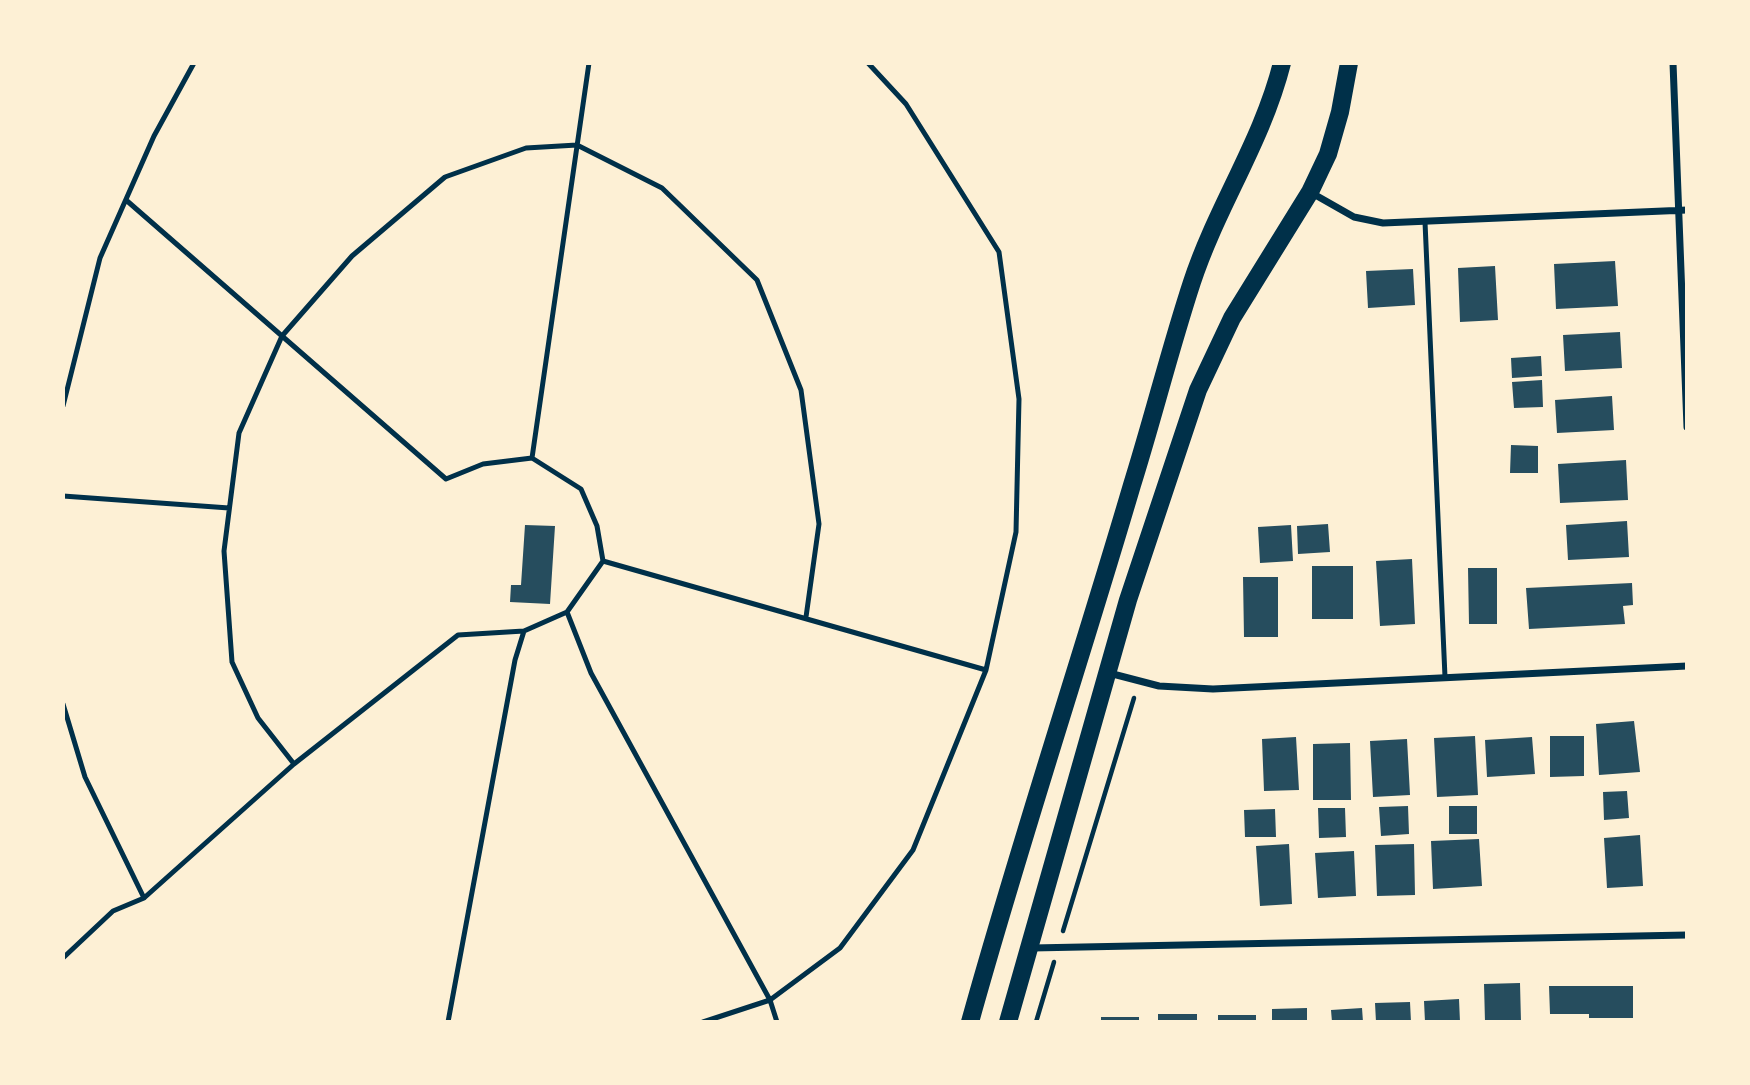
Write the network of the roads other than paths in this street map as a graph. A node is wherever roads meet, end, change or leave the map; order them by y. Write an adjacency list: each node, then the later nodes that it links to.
1 (194, 63): 9 (lane)
2 (589, 63): 7 (lane)
3 (868, 63): 23 (lane)
4 (1282, 63): 36 (main road)
5 (1349, 63): 8 (main road)
6 (1673, 63): 10 (street)
7 (577, 145): 12 (lane); 15 (lane); 20 (lane)
8 (1310, 192): 11 (street); 24 (main road)
9 (125, 200): 12 (lane); 13 (lane)
10 (1683, 210): 11 (street); 14 (street)
11 (1425, 222): 25 (lane)
12 (282, 336): 15 (lane); 17 (lane)
13 (63, 406)
14 (1687, 427)
15 (532, 458): 18 (lane)
16 (63, 496): 17 (lane)
17 (229, 508): 27 (lane)
18 (603, 561): 19 (lane); 20 (lane)
19 (567, 612): 21 (lane); 32 (lane)
20 (806, 617): 23 (lane)
21 (524, 631): 27 (lane); 33 (lane)
22 (1687, 666): 25 (street)
23 (986, 670): 32 (lane)
24 (1108, 673): 25 (street); 30 (main road)
25 (1445, 677)
26 (63, 704): 28 (lane)
27 (294, 764): 28 (lane)
28 (144, 898): 31 (lane)
29 (1687, 935): 30 (street)
30 (1031, 947): 37 (main road)
31 (63, 958)
32 (770, 1000): 34 (lane); 35 (lane)
33 (448, 1022)
34 (703, 1022)
35 (777, 1022)
36 (970, 1022)
37 (1008, 1022)

